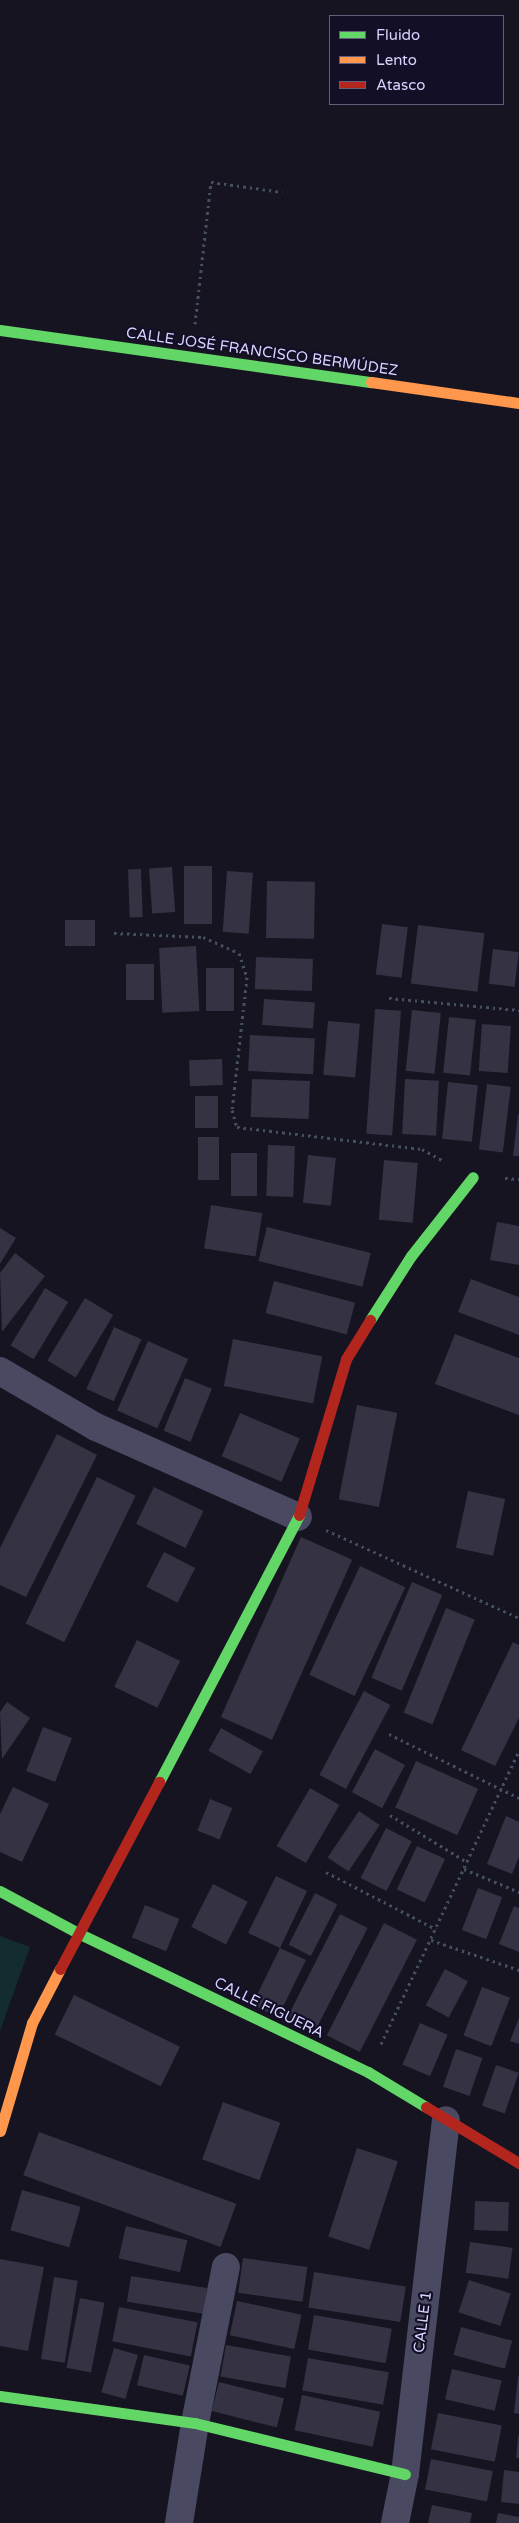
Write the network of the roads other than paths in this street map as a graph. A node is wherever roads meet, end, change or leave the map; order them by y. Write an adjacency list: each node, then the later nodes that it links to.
1 (0, 330): 2 (street, CALLE JOSÉ FRANCISCO BERMÚDEZ)
2 (519, 403)
3 (473, 1177): 5 (street)
4 (0, 1371): 5 (street)
5 (298, 1517): 7 (street)
6 (0, 1891): 7 (street, CALLE FIGUERA)
7 (80, 1934): 8 (street, CALLE FIGUERA); 9 (street)
8 (446, 2120): 10 (street, CALLE FIGUERA); 14 (street, CALLE 1)
9 (0, 2131)
10 (519, 2163)
11 (226, 2268): 13 (street)
12 (0, 2396): 13 (street)
13 (195, 2423): 14 (street); 15 (street)
14 (405, 2474): 16 (street, CALLE 1)
15 (178, 2523)
16 (395, 2523)

